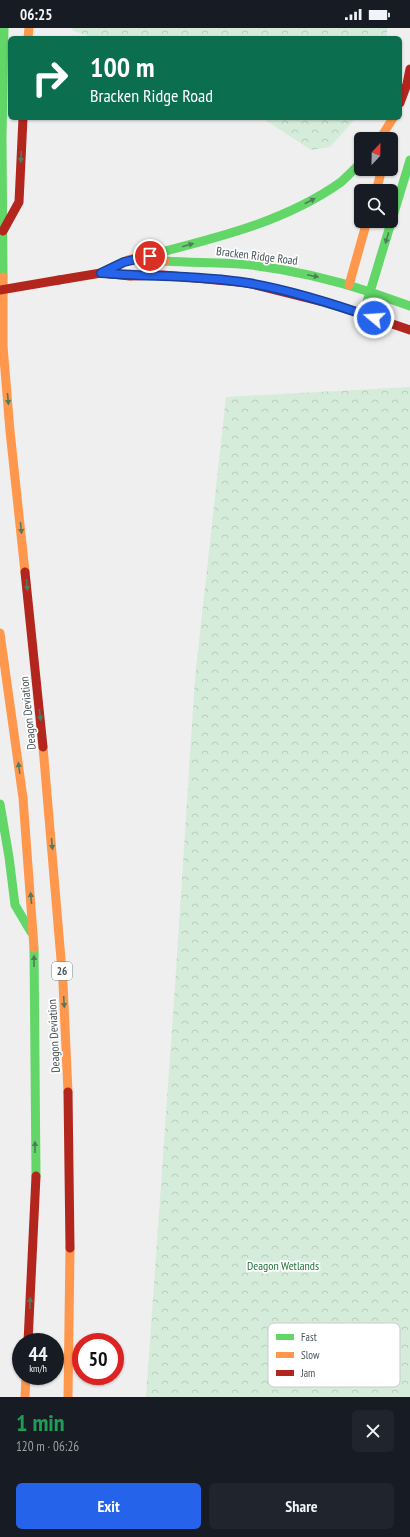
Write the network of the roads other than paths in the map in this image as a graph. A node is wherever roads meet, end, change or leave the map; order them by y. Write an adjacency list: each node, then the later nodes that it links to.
1 (4, 28): 12 (main road, Deagon Deviation / 26)
2 (410, 69): 3 (main road)
3 (402, 98)
4 (23, 120): 12 (main road, one-way to 12)
5 (392, 120): 6 (main road)
6 (388, 127): 7 (main road); 8 (main road)
7 (385, 132)
8 (389, 132)
9 (410, 160): 16 (main road, one-way to 16)
10 (354, 170): 13 (main road, one-way to 10)
11 (365, 228): 17 (main road)
12 (2, 233): 27 (main road, Deagon Deviation / 26, one-way to 27)
13 (150, 256): 14 (main road, Bracken Ridge Road); 17 (main road, Bracken Ridge Road, one-way to 17)
14 (101, 273): 15 (main road, Bracken Ridge Road, bridge); 17 (main road, Bracken Ridge Road)
15 (0, 290)
16 (370, 292): 17 (main road, Bracken Ridge Road); 18 (main road, Bracken Ridge Road); 19 (main road)
17 (345, 296): 19 (main road, Bracken Ridge Road)
18 (410, 306)
19 (363, 314): 20 (main road, Bracken Ridge Road)
20 (410, 330)
21 (0, 633): 23 (main road, Deagon Deviation / 26, one-way to 21)
22 (0, 804): 23 (main road)
23 (34, 936): 24 (main road, Deagon Deviation / 26, one-way to 23)
24 (28, 1333)
25 (26, 1385): 26 (main road)
26 (25, 1397)
27 (68, 1397)

